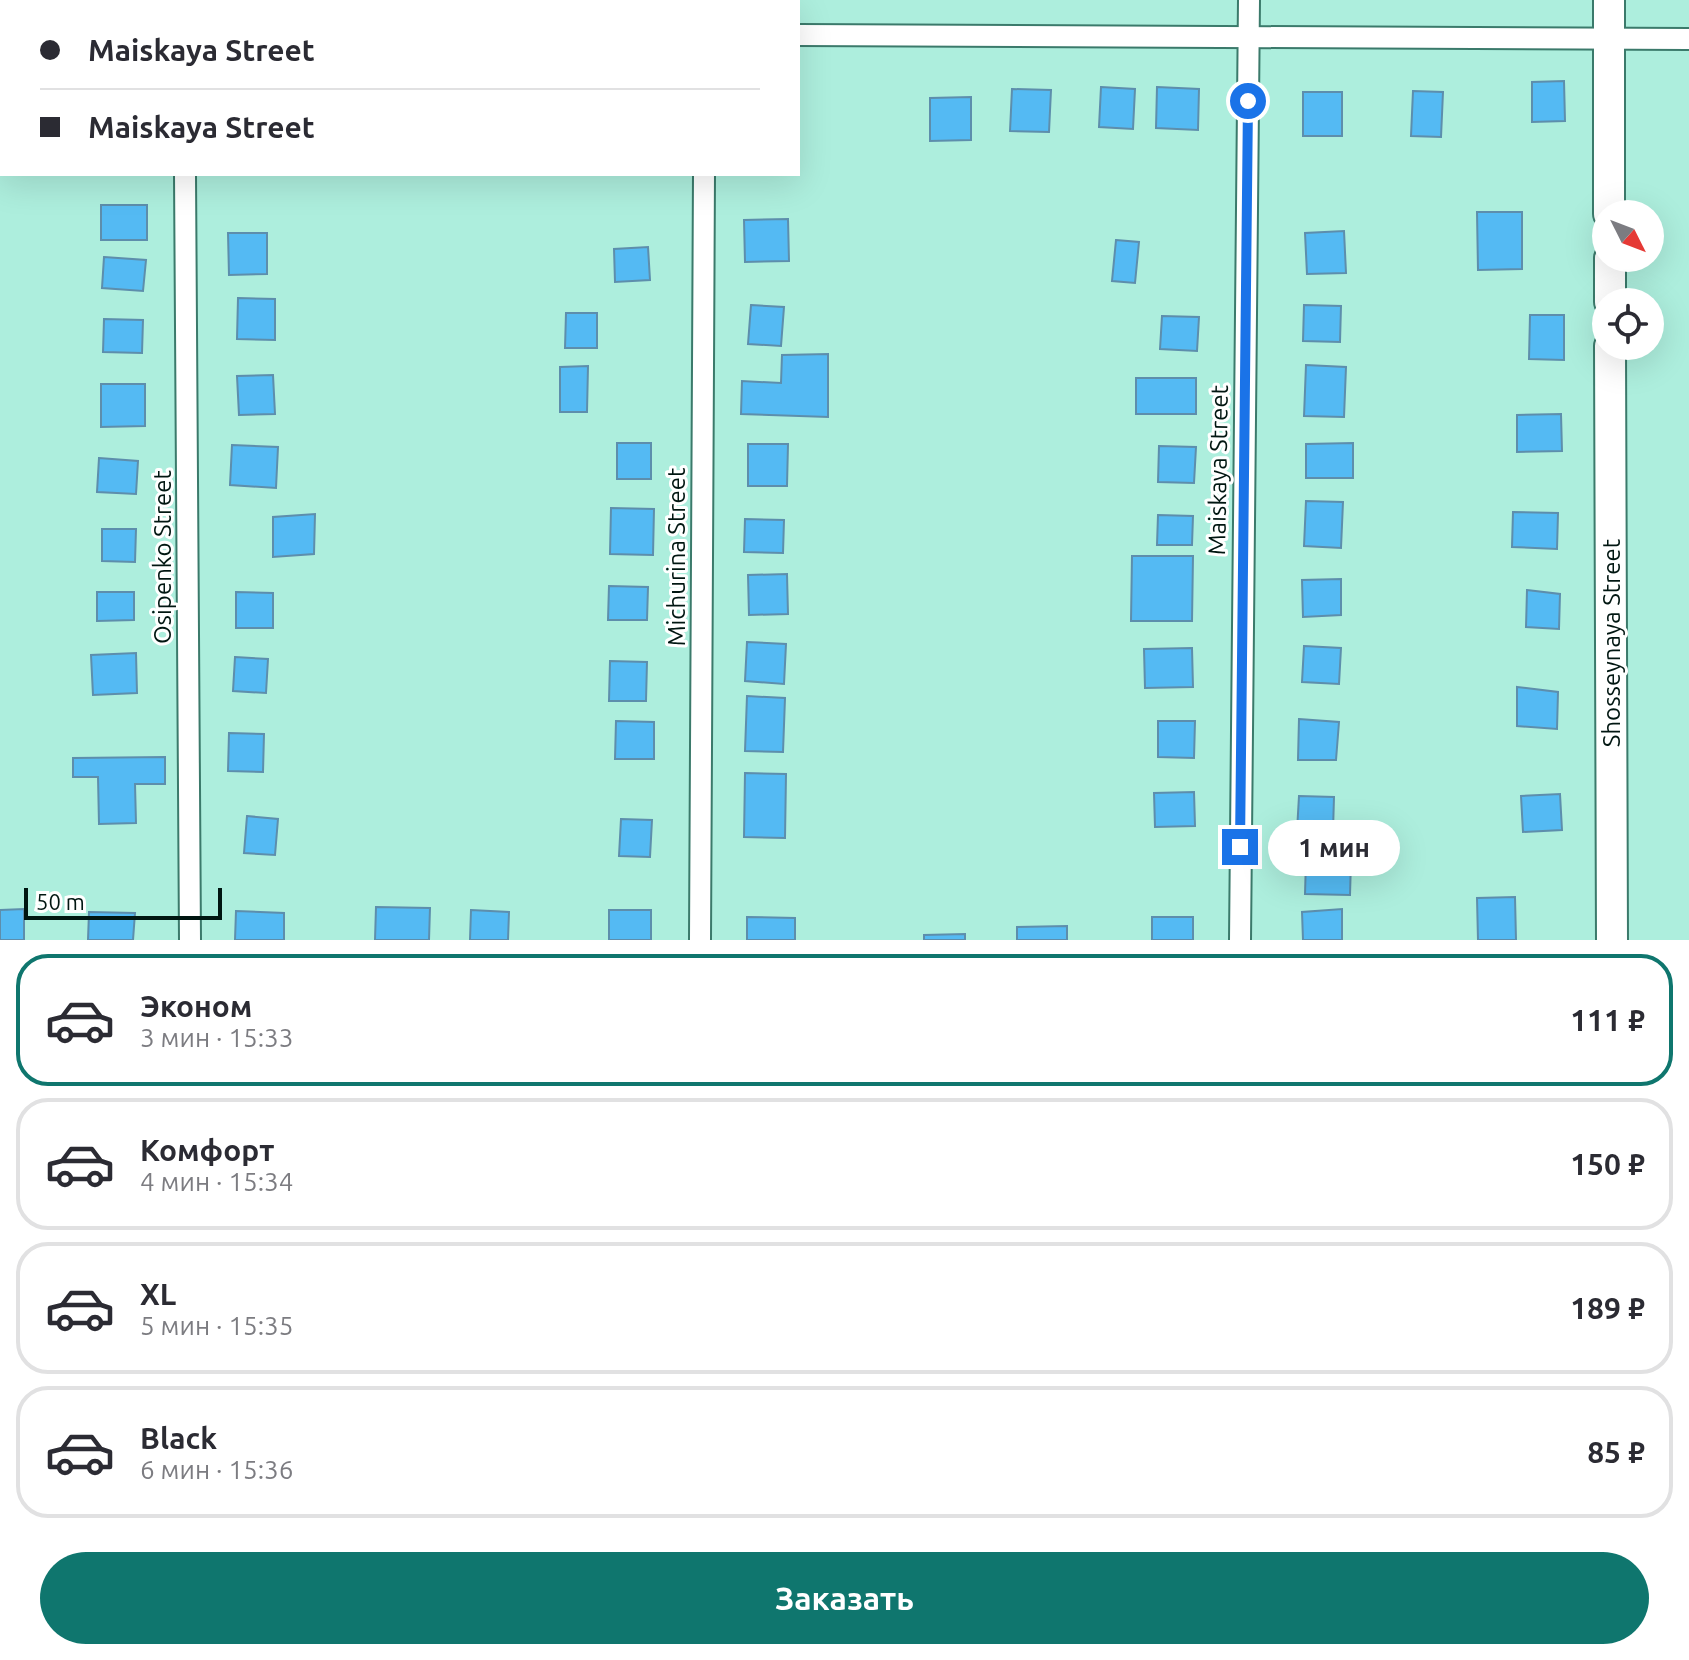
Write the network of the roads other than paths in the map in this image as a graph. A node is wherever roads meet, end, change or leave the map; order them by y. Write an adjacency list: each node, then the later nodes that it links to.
1 (1249, 0): 4 (street, Maiskaya Street)
2 (1609, 0): 6 (main road)
3 (800, 35): 4 (street)
4 (1248, 39): 6 (street); 13 (street, Maiskaya Street)
5 (1689, 39): 6 (street)
6 (1609, 40): 9 (main road)
7 (185, 176): 11 (street, Osipenko Street)
8 (704, 176): 12 (street, Michurina Street)
9 (1609, 200)
10 (1610, 360): 14 (main road, Shosseynaya Street)
11 (190, 940)
12 (700, 940)
13 (1240, 940)
14 (1612, 940)

